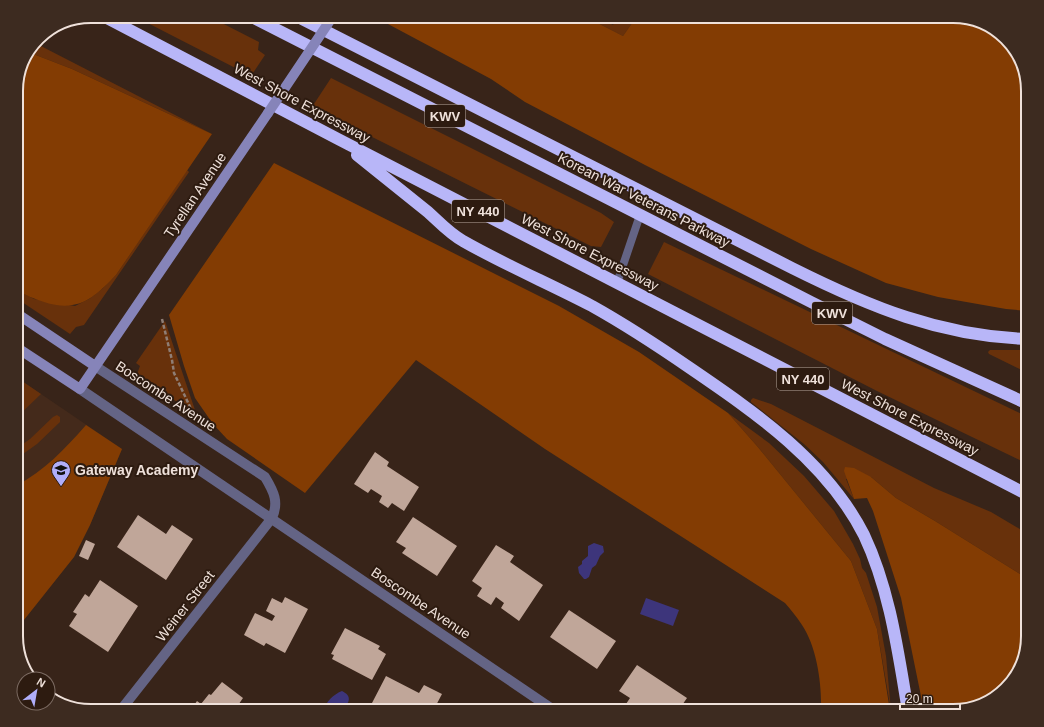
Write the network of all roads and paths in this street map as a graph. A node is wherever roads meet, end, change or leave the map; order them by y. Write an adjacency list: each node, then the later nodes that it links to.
1 (115, 23): 5 (highway)
2 (264, 23): 7 (highway, Korean War Veterans Parkway / KWV)
3 (310, 23): 11 (highway)
4 (328, 23): 13 (street, Tyrellan Avenue, bridge)
5 (118, 24): 6 (highway, West Shore Expressway / NY 440)
6 (338, 139): 8 (highway, West Shore Expressway / NY 440); 23 (highway)
7 (640, 215): 8 (lane); 15 (highway, Korean War Veterans Parkway / KWV)
8 (618, 283): 17 (highway, West Shore Expressway / NY 440)
9 (23, 317): 13 (street, Boscombe Avenue)
10 (162, 319): 16 (path)
11 (1021, 339)
12 (23, 352): 14 (street, Boscombe Avenue)
13 (95, 366): 14 (street, Tyrellan Avenue); 20 (street, Boscombe Avenue)
14 (80, 389): 20 (street, Boscombe Avenue)
15 (1021, 401)
16 (195, 417)
17 (989, 475): 18 (highway); 19 (highway, West Shore Expressway / NY 440)
18 (1021, 486)
19 (1021, 491)
20 (272, 518): 21 (street, Weiner Street); 22 (street, Boscombe Avenue)
21 (126, 704)
22 (546, 704)
23 (907, 704)

